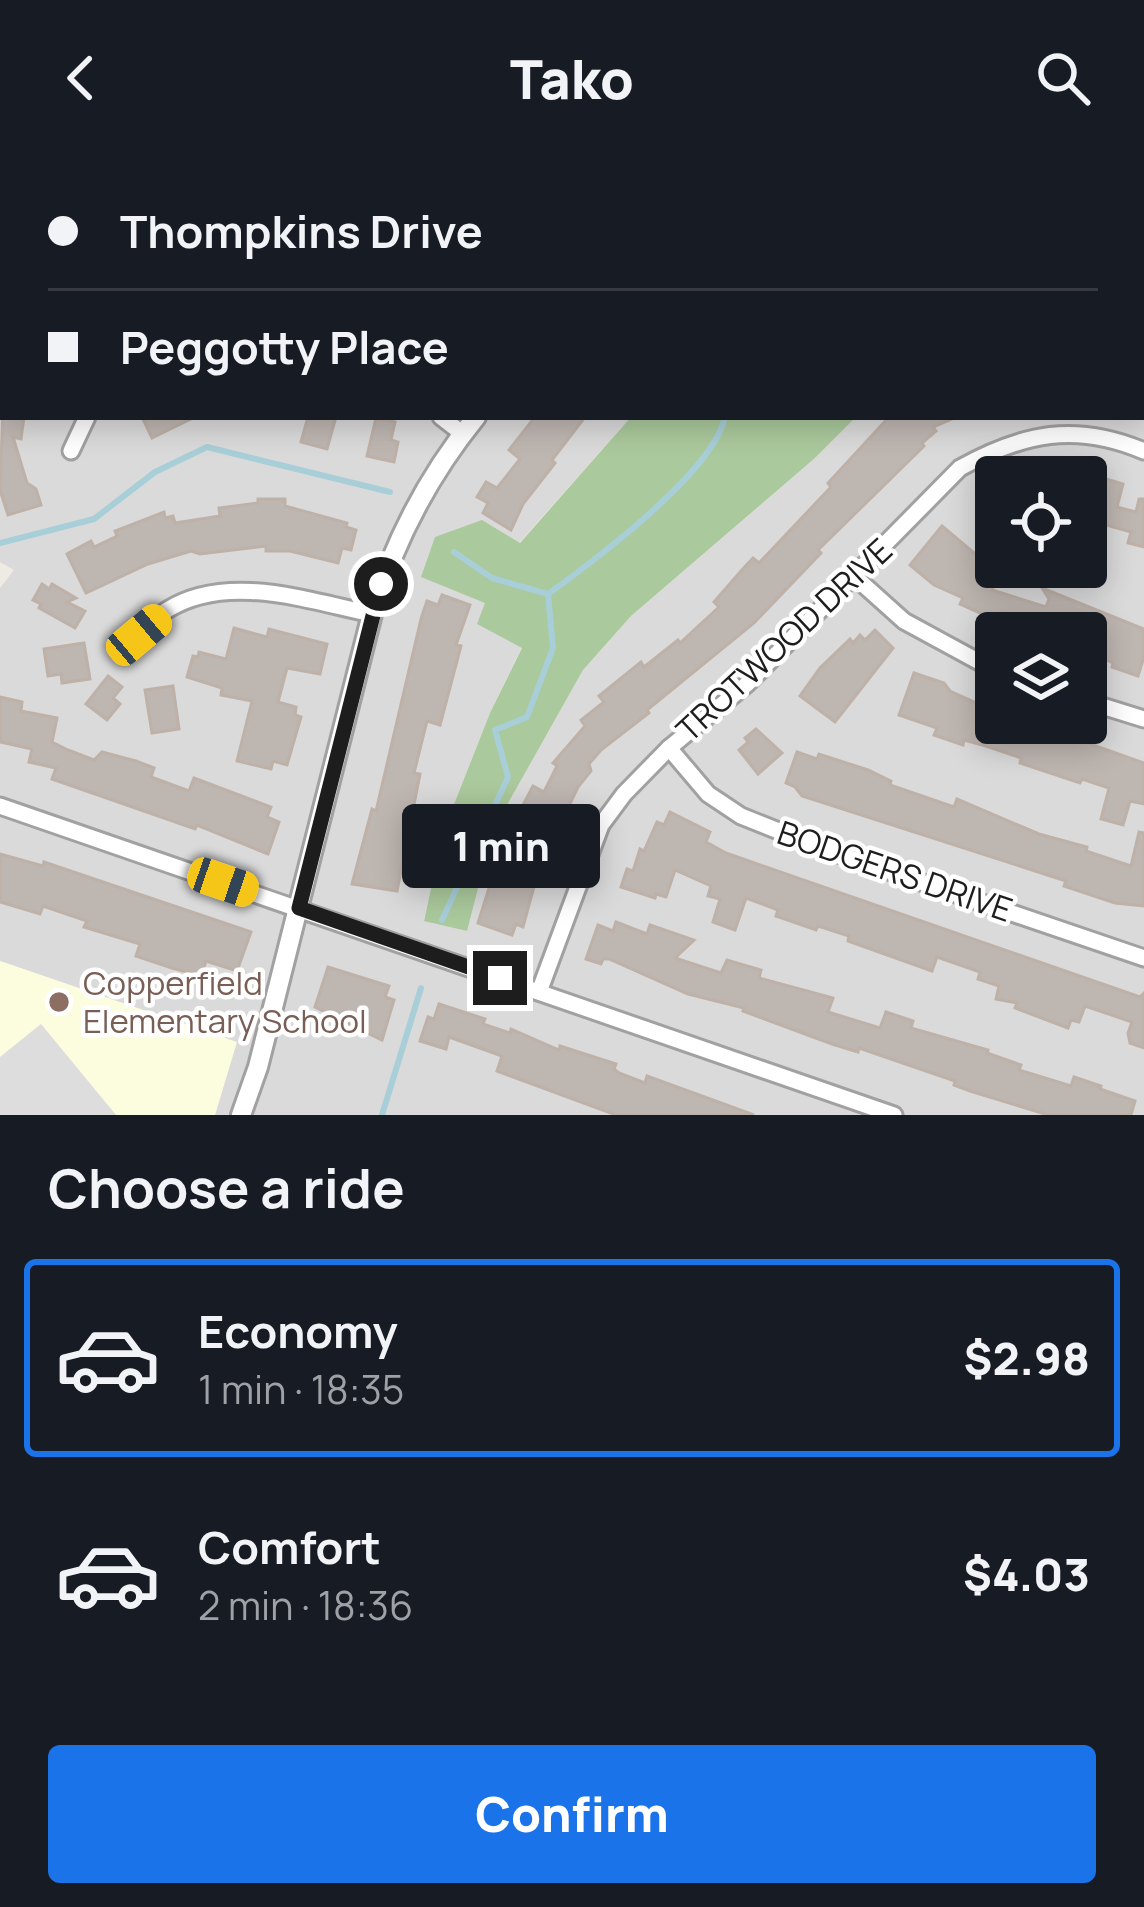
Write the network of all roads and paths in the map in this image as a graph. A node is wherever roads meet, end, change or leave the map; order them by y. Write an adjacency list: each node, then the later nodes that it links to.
1 (86, 420): 5 (street)
2 (445, 420): 4 (street)
3 (474, 420): 4 (street)
4 (463, 434): 8 (street)
5 (71, 451)
6 (1144, 451): 7 (street, TROTWOOD DRIVE)
7 (855, 577): 10 (street); 13 (street, TROTWOOD DRIVE)
8 (371, 614): 9 (street); 15 (street)
9 (139, 635)
10 (975, 660)
11 (1107, 707): 12 (street)
12 (1144, 718)
13 (669, 748): 16 (street, BODGERS DRIVE); 17 (street, TROTWOOD DRIVE)
14 (0, 806): 15 (street)
15 (299, 908): 17 (street); 18 (street)
16 (1144, 958)
17 (538, 992): 19 (street)
18 (241, 1115)
19 (894, 1115)

